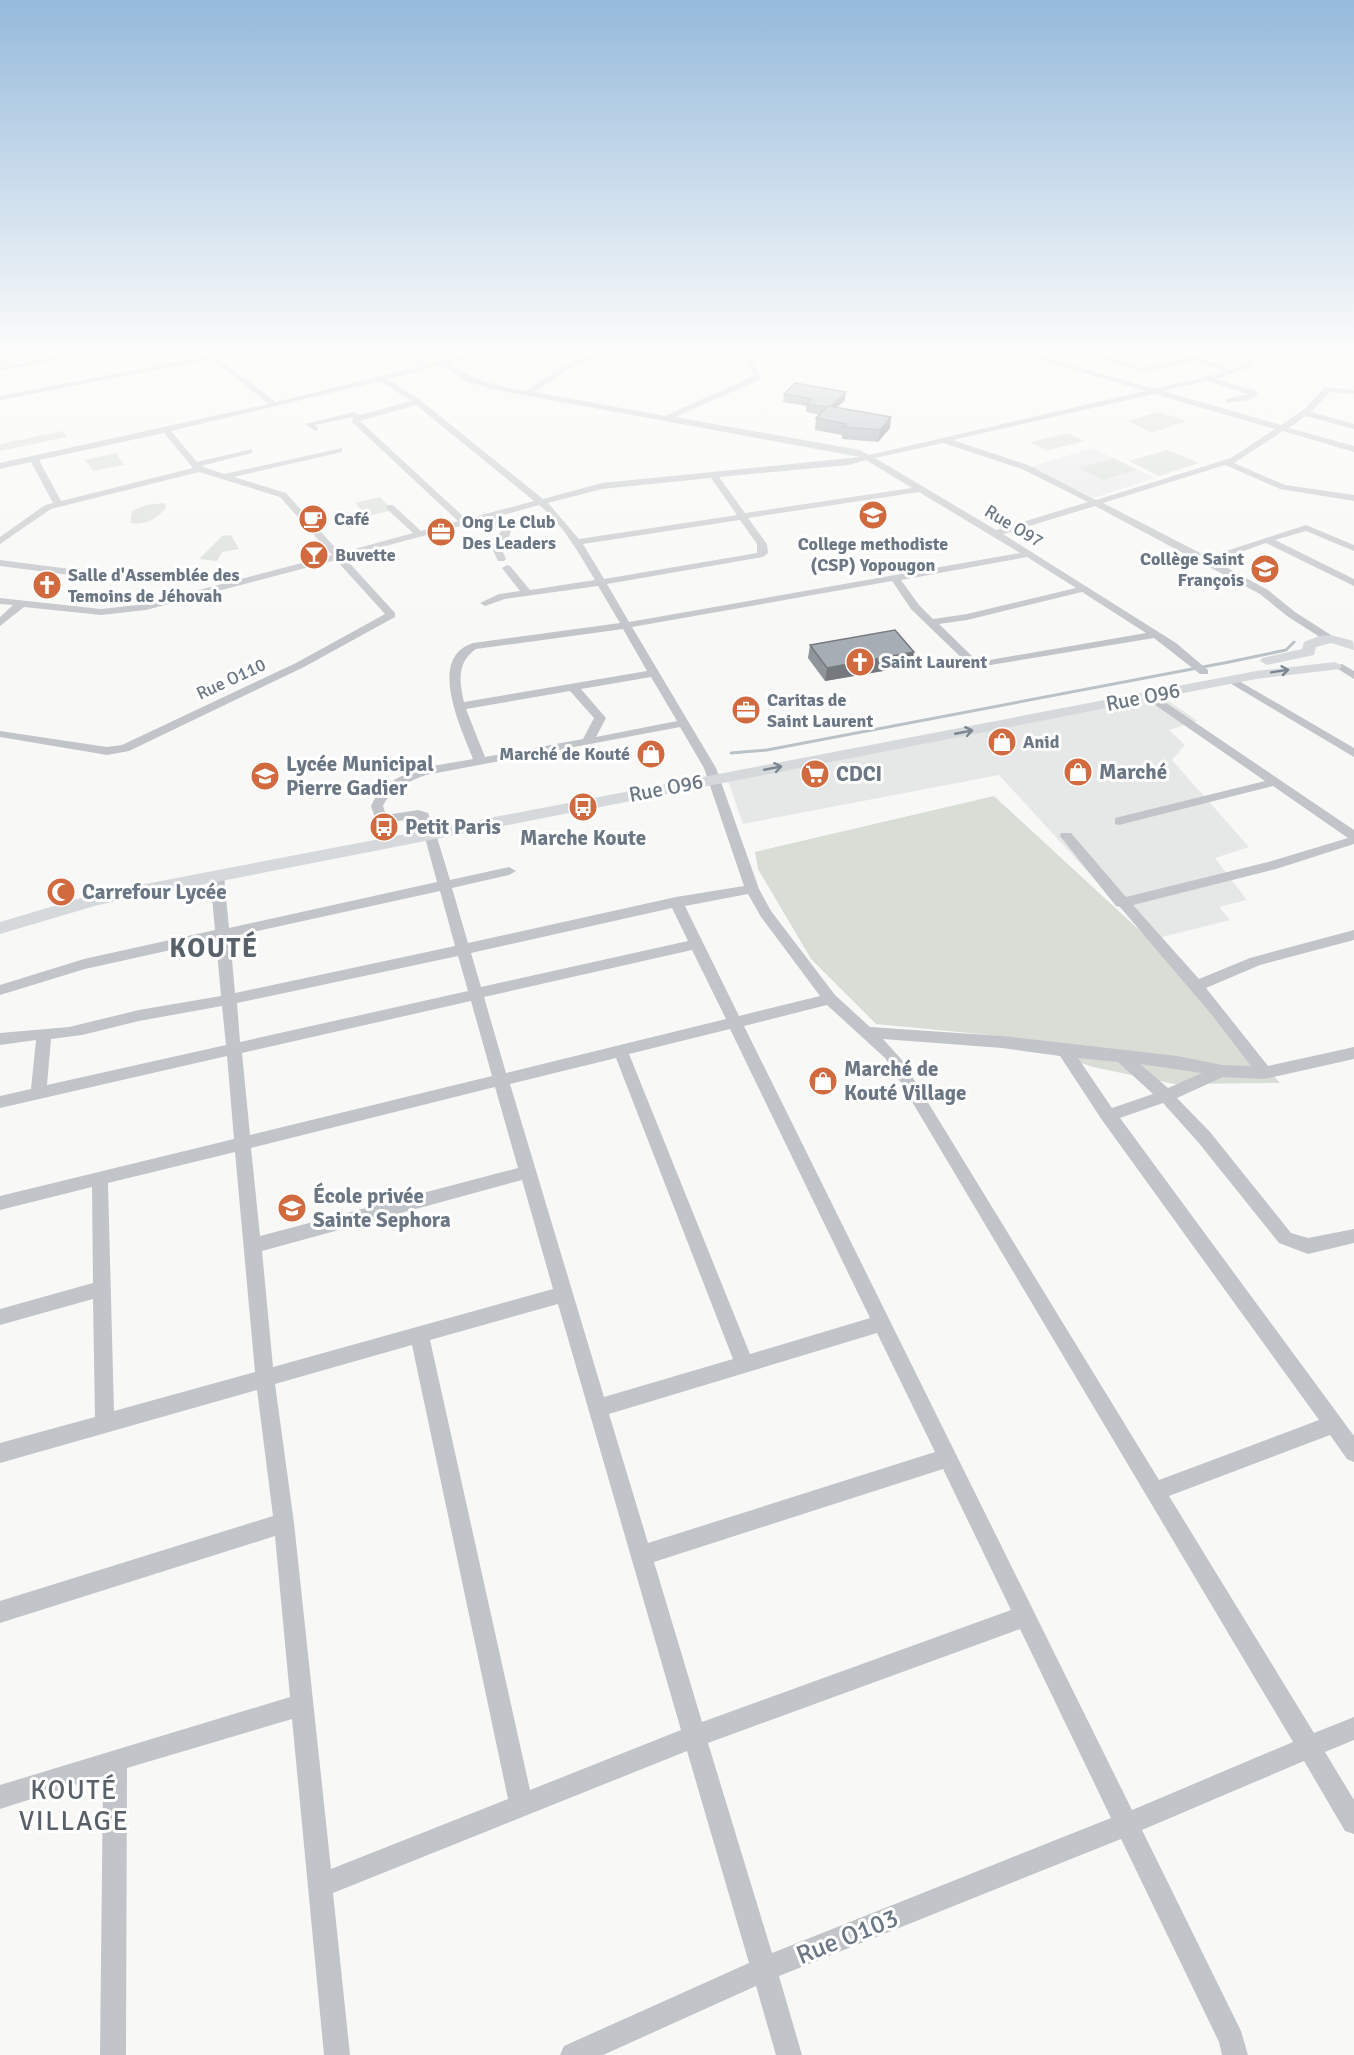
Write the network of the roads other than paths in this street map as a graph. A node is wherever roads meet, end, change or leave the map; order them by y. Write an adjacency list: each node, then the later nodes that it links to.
1 (89, 447): 12 (street)
2 (180, 447): 15 (street)
3 (382, 447): 30 (street)
4 (473, 447): 24 (street)
5 (832, 447): 11 (street, Rue O97)
6 (918, 447): 11 (street)
7 (964, 447): 26 (street)
8 (1254, 447): 13 (street)
9 (339, 450): 16 (street)
10 (249, 451): 15 (street)
11 (869, 458): 17 (street); 21 (street, Rue O97)
12 (34, 459): 14 (street); 25 (street)
13 (1227, 463): 23 (street); 26 (street)
14 (0, 466)
15 (196, 467): 19 (street); 25 (street)
16 (266, 467): 18 (street); 19 (street)
17 (713, 475): 24 (street); 29 (street)
18 (271, 476)
19 (224, 477): 22 (street)
20 (277, 485): 22 (street)
21 (921, 489): 29 (street); 32 (street, Rue O97)
22 (283, 495): 38 (street)
23 (1354, 498)
24 (541, 502): 28 (street); 35 (street)
25 (57, 503): 34 (street)
26 (1096, 504): 32 (street); 39 (street)
27 (390, 507): 31 (street)
28 (489, 516): 30 (street); 46 (street)
29 (744, 516): 35 (street); 43 (street)
30 (464, 522): 31 (street)
31 (419, 534): 38 (street)
32 (994, 534): 37 (street, Rue O97)
33 (1267, 540): 36 (street); 39 (street); 44 (street)
34 (0, 541)
35 (578, 542): 43 (street)
36 (1354, 548)
37 (1029, 554): 42 (street); 45 (street, Rue O97)
38 (338, 556): 49 (street); 66 (street, Rue O110)
39 (1208, 560): 50 (street)
40 (0, 563): 41 (street)
41 (109, 577)
42 (895, 578): 51 (street); 53 (street)
43 (603, 582): 46 (street); 53 (street)
44 (1354, 584)
45 (1084, 589): 51 (street); 54 (street, Rue O97)
46 (526, 592): 48 (street)
47 (0, 601): 49 (street)
48 (485, 603)
49 (21, 604): 52 (street)
50 (1292, 614): 55 (street); 56 (street)
51 (931, 622): 54 (street)
52 (0, 623)
53 (627, 624): 59 (street); 64 (street)
54 (1155, 635): 58 (street, Rue O97)
55 (1345, 641): 56 (main road, Rue O96)
56 (1310, 647): 57 (main road); 58 (main road, Rue O96)
57 (1344, 666): 60 (street); 61 (main road, Rue O96, one-way to 57)
58 (1204, 672): 70 (main road, Rue O96)
59 (654, 673): 62 (street); 65 (street)
60 (1354, 676)
61 (1232, 680): 63 (main road, Rue O96); 68 (street)
62 (573, 687): 64 (street); 67 (street)
63 (1149, 696): 70 (main road, Rue O96, one-way to 63); 71 (street)
64 (461, 706): 69 (street)
65 (684, 723): 67 (street); 70 (street)
66 (0, 734)
67 (588, 742): 69 (street)
68 (1354, 753)
69 (480, 761): 73 (street)
70 (713, 773): 73 (main road, Rue O96); 79 (street)
71 (1275, 782): 72 (street); 75 (street)
72 (1119, 821)
73 (428, 829): 77 (main road, Rue O96); 78 (street); 82 (main road, Rue O96)
74 (1066, 836): 81 (street)
75 (1354, 838): 81 (street)
76 (510, 871): 78 (street)
77 (217, 876): 83 (main road, Rue O96); 84 (street)
78 (445, 885): 84 (street); 87 (street)
79 (752, 889): 80 (street); 91 (street)
80 (676, 902): 86 (street); 87 (street)
81 (1121, 903): 88 (street)
82 (0, 916)
83 (0, 928)
84 (224, 934): 89 (street); 92 (street)
85 (1354, 935): 88 (street)
86 (696, 944): 90 (street); 93 (street)
87 (463, 951): 90 (street); 92 (street)
88 (1199, 985): 103 (street)
89 (0, 990)
90 (476, 995): 97 (street); 104 (street)
91 (830, 999): 93 (street); 95 (street)
92 (231, 1000): 94 (street); 97 (street)
93 (736, 1023): 99 (street); 118 (street)
94 (44, 1032): 96 (street); 105 (street)
95 (866, 1032): 98 (street); 128 (street)
96 (0, 1039)
97 (236, 1050): 105 (street); 109 (street)
98 (1065, 1051): 101 (street); 108 (street)
99 (621, 1052): 104 (street); 120 (street)
100 (1354, 1053): 103 (street)
101 (1121, 1056): 102 (street); 106 (street)
102 (1222, 1071): 103 (street); 106 (street)
103 (1264, 1073)
104 (501, 1081): 109 (street); 110 (street)
105 (38, 1094): 107 (street)
106 (1166, 1096): 108 (street); 113 (street)
107 (0, 1102)
108 (1108, 1116): 124 (street)
109 (243, 1144): 111 (street); 114 (street)
110 (528, 1172): 114 (street); 116 (street)
111 (100, 1180): 112 (street); 115 (street)
112 (0, 1203)
113 (1354, 1236)
114 (252, 1246): 121 (street)
115 (104, 1288): 117 (street); 123 (street)
116 (564, 1294): 119 (street); 122 (street)
117 (0, 1317)
118 (882, 1323): 120 (street); 127 (street)
119 (419, 1334): 121 (street); 139 (street)
120 (745, 1365): 122 (street)
121 (265, 1379): 123 (street); 129 (street)
122 (600, 1408): 130 (street)
123 (105, 1424): 126 (street)
124 (1334, 1424): 125 (street); 128 (street)
125 (1354, 1452)
126 (0, 1453)
127 (948, 1458): 130 (street); 132 (street)
128 (1155, 1491): 136 (street)
129 (284, 1522): 131 (street); 133 (street)
130 (641, 1556): 135 (street)
131 (0, 1612)
132 (1024, 1616): 135 (street); 141 (street)
133 (303, 1704): 137 (street); 142 (street)
134 (1354, 1728): 136 (street, Rue O103)
135 (695, 1736): 139 (street); 143 (street)
136 (1309, 1746): 140 (street); 141 (street, Rue O103)
137 (115, 1760): 138 (street); 144 (street)
138 (0, 1797)
139 (520, 1805): 142 (street)
140 (1354, 1822)
141 (1125, 1825): 143 (street, Rue O103); 148 (street)
142 (319, 1886): 145 (street)
143 (764, 1969): 146 (street, Rue O103); 147 (street)
144 (113, 2055)
145 (337, 2055)
146 (573, 2055)
147 (789, 2055)
148 (1235, 2055)

